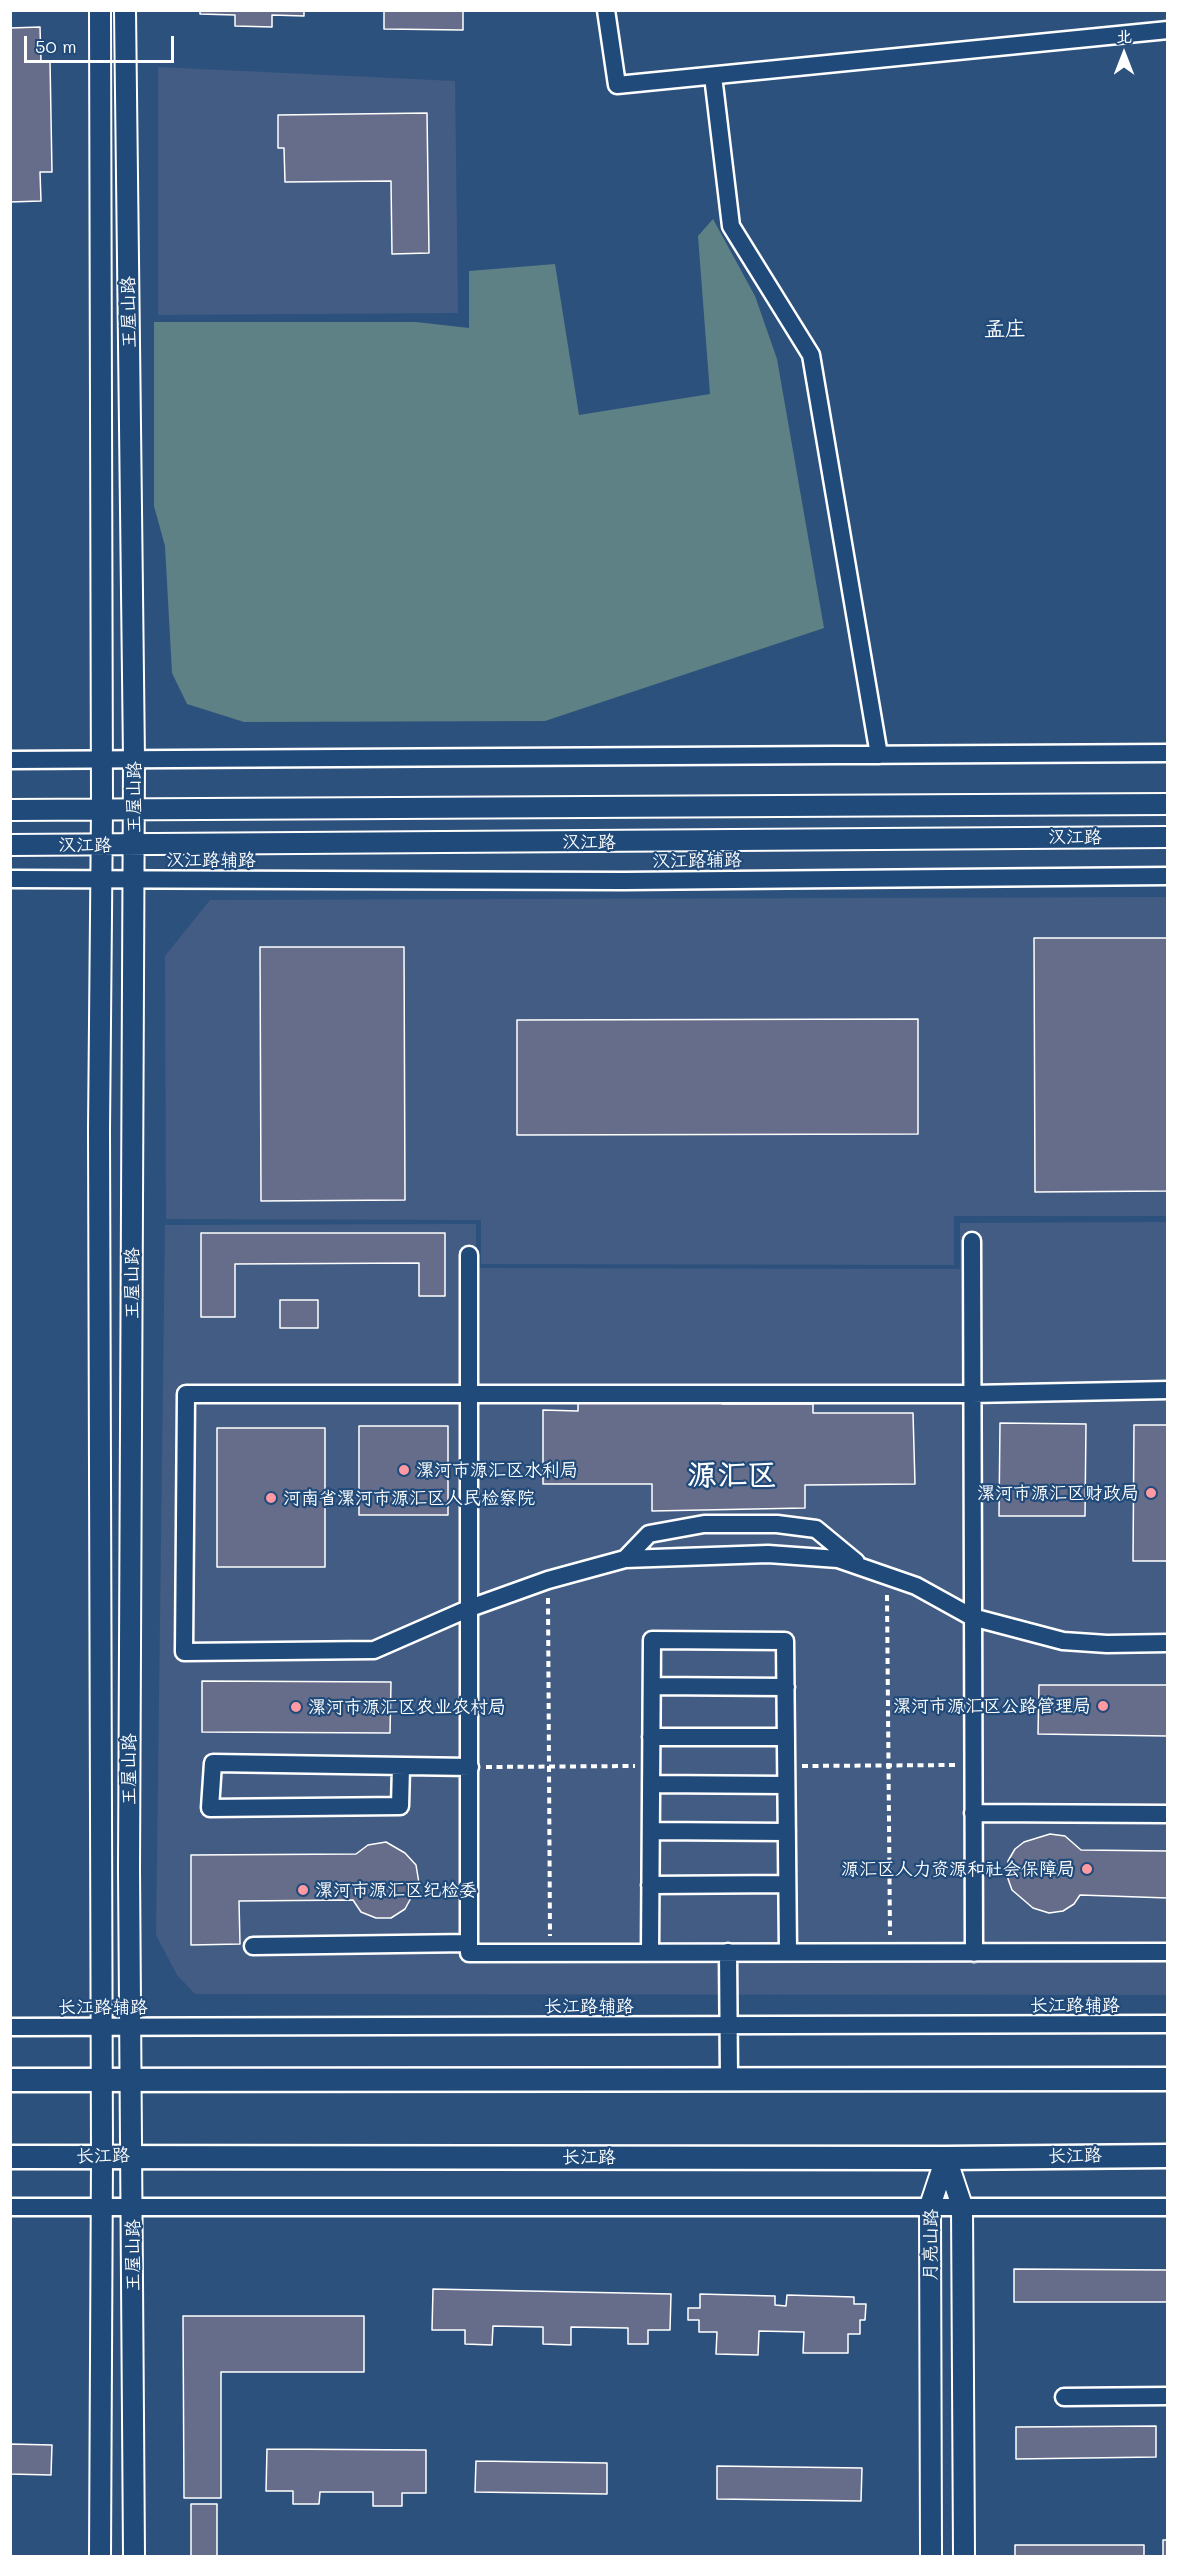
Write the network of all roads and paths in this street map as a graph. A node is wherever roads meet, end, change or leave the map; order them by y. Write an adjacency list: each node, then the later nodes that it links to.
1 (100, 10): 8 (street, 王屋山路)
2 (125, 10): 9 (street, 王屋山路)
3 (606, 10): 5 (street)
4 (1167, 30): 5 (street)
5 (713, 76): 7 (street)
6 (1167, 753): 7 (street)
7 (879, 755): 9 (street)
8 (102, 759): 9 (street); 10 (street); 12 (street, 王屋山路)
9 (134, 759): 14 (street, 王屋山路)
10 (10, 760)
11 (1167, 804): 14 (street, 汉江路)
12 (102, 809): 13 (street, 汉江路); 14 (street, 汉江路); 17 (street, 王屋山路)
13 (10, 810)
14 (134, 810): 18 (street, 王屋山路)
15 (1167, 837): 18 (street, 汉江路)
16 (10, 845): 17 (street, 汉江路)
17 (102, 846): 18 (street, 汉江路); 21 (street, 王屋山路)
18 (134, 846): 22 (street, 王屋山路)
19 (1167, 876): 22 (street, 汉江路辅路)
20 (10, 879): 21 (street, 汉江路辅路)
21 (101, 879): 22 (street, 汉江路辅路); 66 (street, 王屋山路)
22 (134, 879): 67 (street, 王屋山路)
23 (972, 1241): 27 (street)
24 (469, 1255): 26 (street)
25 (1167, 1390): 27 (street)
26 (470, 1394): 27 (street); 32 (street); 32 (street)
27 (972, 1394): 33 (street)
28 (625, 1559): 29 (street); 29 (street); 31 (street)
29 (864, 1568): 30 (street)
30 (887, 1576): 33 (street); 43 (path)
31 (548, 1580): 32 (street); 39 (path)
32 (471, 1608): 45 (street)
33 (972, 1617): 34 (street); 40 (street)
34 (1167, 1643)
35 (652, 1686): 36 (street); 36 (street); 37 (street)
36 (786, 1687): 38 (street)
37 (651, 1737): 38 (street); 41 (street)
38 (786, 1737): 42 (street)
39 (549, 1765): 41 (path); 45 (path); 56 (path)
40 (973, 1765): 43 (path); 48 (street)
41 (651, 1766): 46 (street)
42 (786, 1766): 43 (path); 47 (street)
43 (888, 1766): 60 (path)
44 (401, 1767): 44 (street); 45 (street)
45 (471, 1767): 54 (street)
46 (651, 1784): 47 (street); 50 (street)
47 (786, 1785): 51 (street)
48 (973, 1813): 49 (street); 62 (street)
49 (1167, 1814)
50 (651, 1831): 51 (street); 53 (street)
51 (787, 1832): 52 (street)
52 (787, 1884): 53 (street); 59 (street)
53 (650, 1885): 57 (street)
54 (469, 1943): 55 (street); 56 (street)
55 (253, 1946)
56 (550, 1952): 57 (street)
57 (650, 1952): 58 (street)
58 (728, 1952): 59 (street); 64 (street)
59 (788, 1952): 60 (street)
60 (890, 1952): 62 (street)
61 (1167, 1952): 62 (street)
62 (975, 1953)
63 (1167, 2024): 64 (street, 长江路辅路)
64 (729, 2025): 67 (street, 长江路辅路); 68 (street)
65 (10, 2027): 66 (street, 长江路辅路)
66 (102, 2027): 67 (street, 长江路辅路); 71 (street, 王屋山路)
67 (131, 2027): 72 (street, 王屋山路)
68 (729, 2078): 69 (main road); 72 (main road)
69 (1167, 2079)
70 (10, 2080): 71 (main road)
71 (102, 2080): 72 (main road); 73 (street, 王屋山路)
72 (131, 2080): 74 (street, 王屋山路)
73 (102, 2156): 74 (main road, 长江路); 76 (main road, 长江路); 79 (street, 王屋山路)
74 (132, 2156): 77 (main road, 长江路); 80 (street, 王屋山路)
75 (1167, 2156): 77 (main road, 长江路)
76 (10, 2157)
77 (946, 2158): 81 (street, 月亮山路); 82 (street, 月亮山路)
78 (10, 2206): 79 (street)
79 (102, 2206): 80 (street); 86 (street, 王屋山路)
80 (133, 2206): 81 (street); 87 (street, 王屋山路)
81 (930, 2206): 82 (street); 88 (street, 月亮山路)
82 (962, 2206): 83 (street); 89 (street, 月亮山路)
83 (1167, 2206)
84 (1167, 2396): 85 (street)
85 (1064, 2397)
86 (100, 2556)
87 (134, 2556)
88 (932, 2556)
89 (964, 2556)

